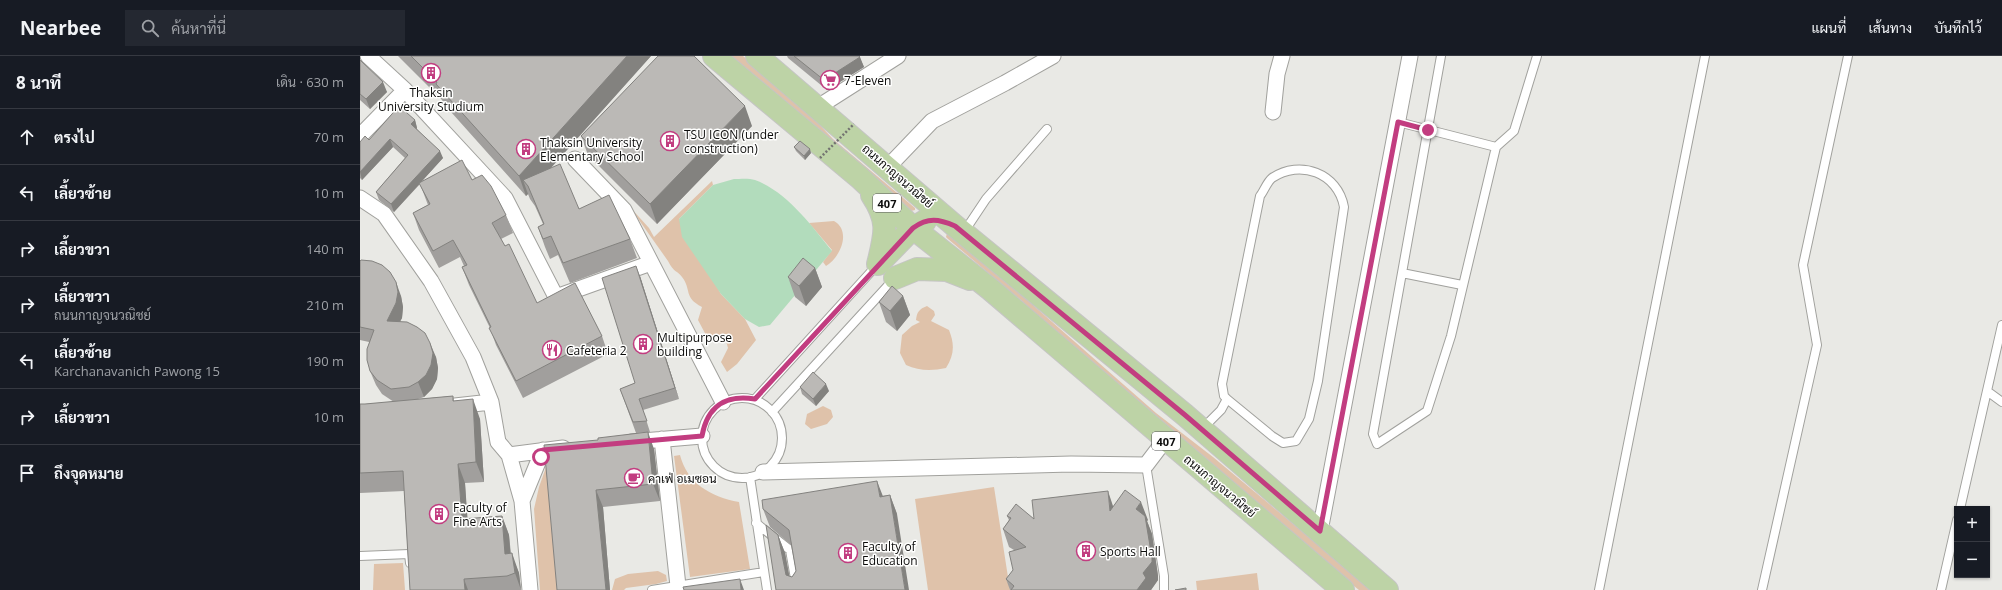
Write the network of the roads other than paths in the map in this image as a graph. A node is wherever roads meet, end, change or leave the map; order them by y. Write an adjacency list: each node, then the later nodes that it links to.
1 (368, 56): 12 (street)
2 (714, 56): 22 (main road, ถนนกาญจนวณิชย์ / 407)
3 (757, 56): 13 (main road, ถนนกาญจนวณิชย์ / 407)
4 (898, 56): 13 (street)
5 (1053, 56): 21 (street)
6 (1282, 56): 14 (street)
7 (1410, 56): 15 (street)
8 (1441, 56): 17 (lane)
9 (1537, 56): 19 (lane)
10 (1705, 56): 70 (lane)
11 (1848, 56): 71 (lane)
12 (405, 90): 18 (street); 27 (street)
13 (818, 107): 21 (main road, ถนนกาญจนวณิชย์ / 407)
14 (1272, 112)
15 (1398, 122): 17 (lane); 55 (street)
16 (1047, 128): 26 (lane)
17 (1428, 130): 19 (lane); 29 (lane)
18 (360, 136)
19 (1496, 147): 31 (lane)
20 (575, 159): 27 (street)
21 (887, 168): 23 (main road, ถนนกาญจนวณิชย์ / 407)
22 (860, 178): 25 (main road, ถนนกาญจนวณิชย์ / 407); 28 (main road)
23 (921, 196): 25 (main road); 26 (main road, ถนนกาญจนวณิชย์ / 407)
24 (360, 198): 37 (street)
25 (924, 229): 26 (main road); 28 (main road); 30 (main road); 32 (main road, ถนนกาญจนวณิชย์ / 407)
26 (959, 230): 42 (main road, ถนนกาญจนวณิชย์ / 407)
27 (651, 262): 38 (street)
28 (878, 264): 35 (lane)
29 (1402, 273): 31 (lane); 31 (lane)
30 (895, 278): 32 (main road); 41 (lane)
31 (1462, 285)
32 (990, 290): 45 (main road, ถนนกาญจนวณิชย์ / 407)
33 (2002, 325): 34 (lane)
34 (1987, 391): 39 (lane); 53 (lane)
35 (755, 399): 38 (lane); 41 (lane)
36 (1227, 399): 36 (lane); 42 (lane)
37 (491, 402): 40 (street); 49 (street)
38 (723, 402): 43 (lane)
39 (2002, 402)
40 (439, 408)
41 (772, 412): 51 (lane)
42 (1201, 430): 55 (main road, ถนนกาญจนวณิชย์ / 407)
43 (702, 436): 44 (street); 51 (lane)
44 (662, 439): 46 (street); 61 (street)
45 (1165, 440): 50 (street); 68 (main road, ถนนกาญจนวณิชย์ / 407)
46 (614, 444)
47 (575, 447): 48 (street)
48 (543, 450): 49 (street); 52 (street)
49 (509, 455): 52 (street)
50 (1146, 465): 51 (street); 67 (lane)
51 (756, 475): 54 (lane)
52 (522, 501): 63 (street)
53 (1961, 506)
54 (756, 523): 59 (lane); 66 (lane)
55 (1320, 531): 69 (main road, ถนนกาญจนวณิชย์ / 407)
56 (1954, 533): 72 (lane)
57 (360, 556): 58 (lane)
58 (410, 568)
59 (764, 572): 60 (lane); 62 (lane)
60 (717, 580): 61 (lane); 65 (lane)
61 (678, 586): 64 (lane)
62 (764, 589)
63 (530, 590)
64 (652, 590)
65 (719, 590)
66 (797, 590)
67 (1164, 590)
68 (1343, 590)
69 (1387, 590)
70 (1599, 590)
71 (1762, 590)
72 (1941, 590)

